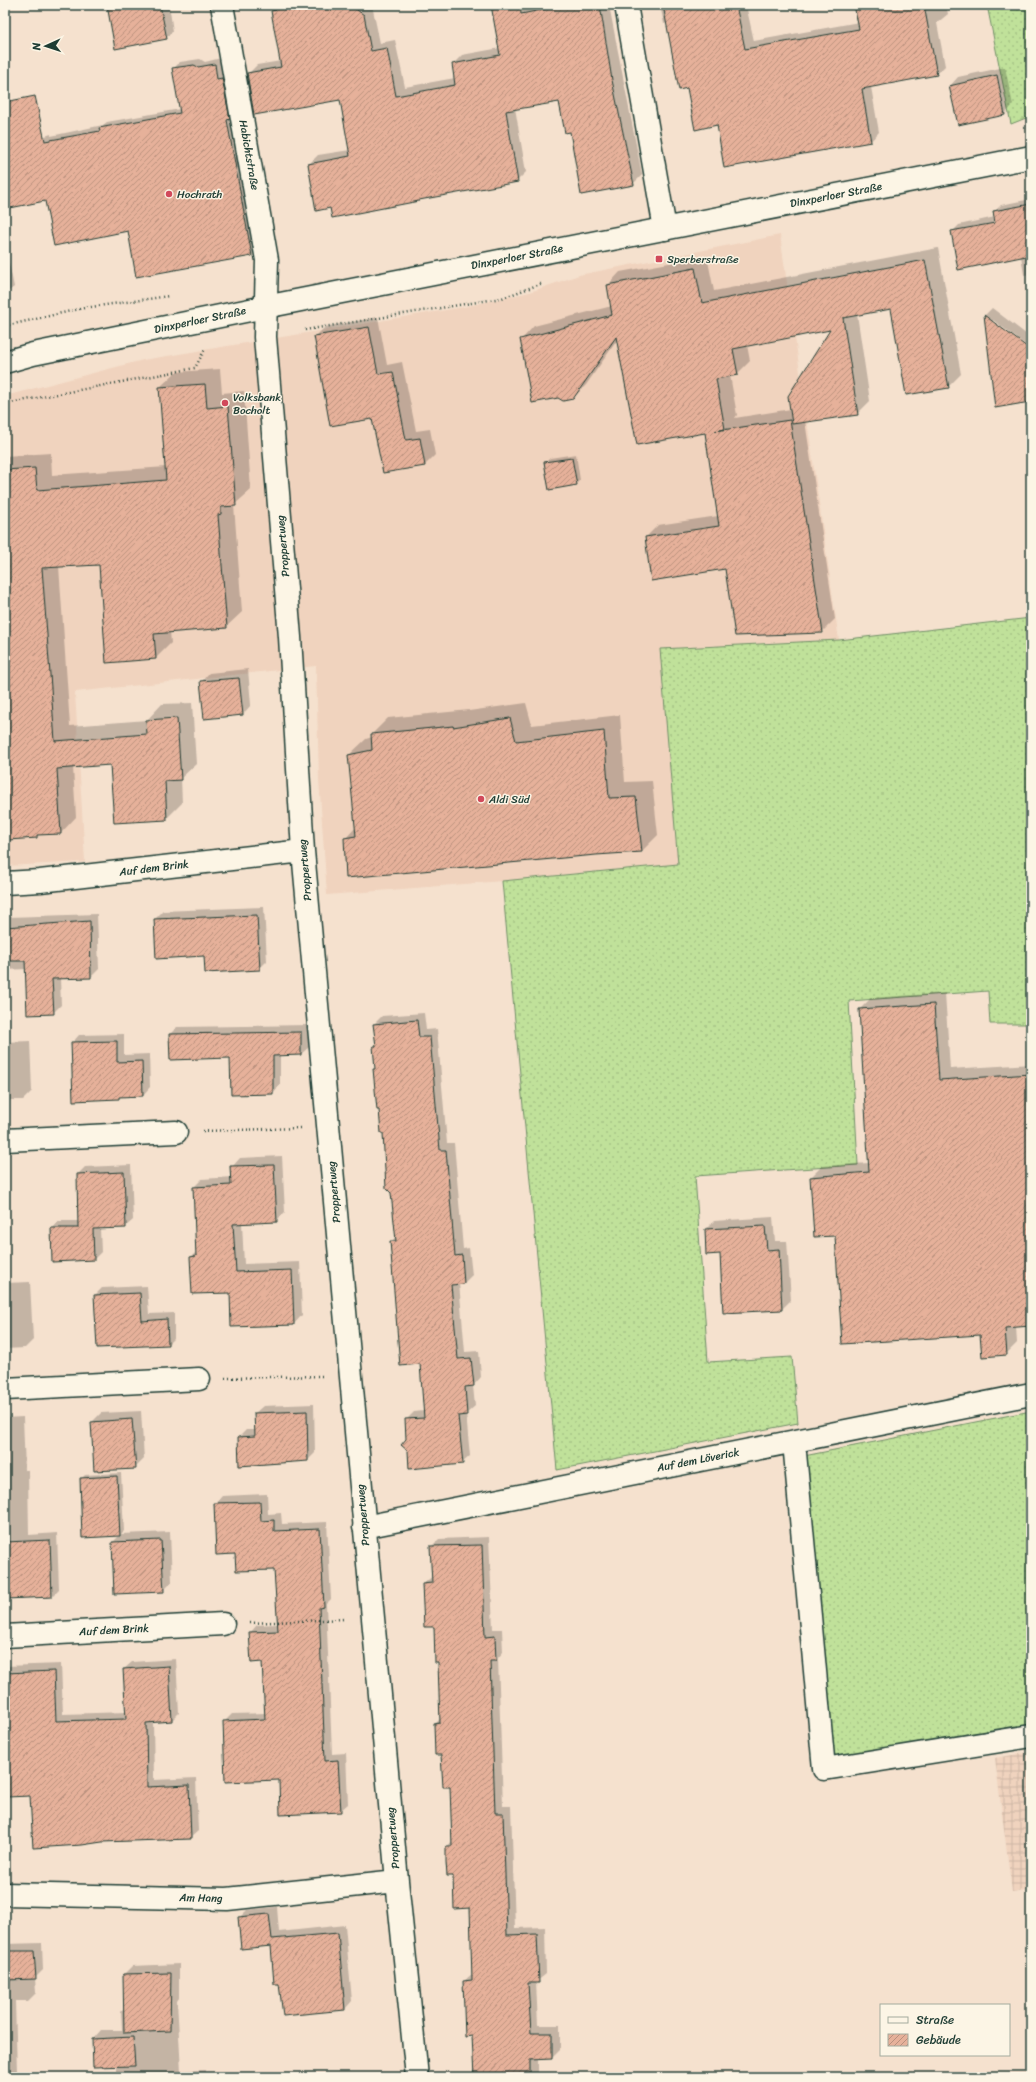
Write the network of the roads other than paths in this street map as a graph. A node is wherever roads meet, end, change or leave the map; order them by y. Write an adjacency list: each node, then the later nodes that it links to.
1 (222, 5): 5 (street, Habichtstraße)
2 (626, 5): 4 (street)
3 (1031, 157): 4 (street, Dinxperloer Straße)
4 (665, 229): 5 (street, Dinxperloer Straße)
5 (266, 306): 6 (street, Dinxperloer Straße); 7 (street, Proppertweg)
6 (5, 362)
7 (303, 851): 8 (street, Auf dem Brink); 15 (street, Proppertweg)
8 (5, 883)
9 (176, 1132): 10 (street)
10 (5, 1140)
11 (199, 1379): 12 (street)
12 (5, 1389)
13 (1031, 1394): 14 (street, Auf dem Löverick)
14 (794, 1442): 15 (street, Auf dem Löverick); 18 (street)
15 (364, 1527): 19 (street, Proppertweg)
16 (223, 1624): 17 (street, Auf dem Brink)
17 (5, 1636)
18 (1031, 1736)
19 (397, 1881): 20 (street, Am Hang); 21 (street, Proppertweg)
20 (5, 1894)
21 (417, 2077)

